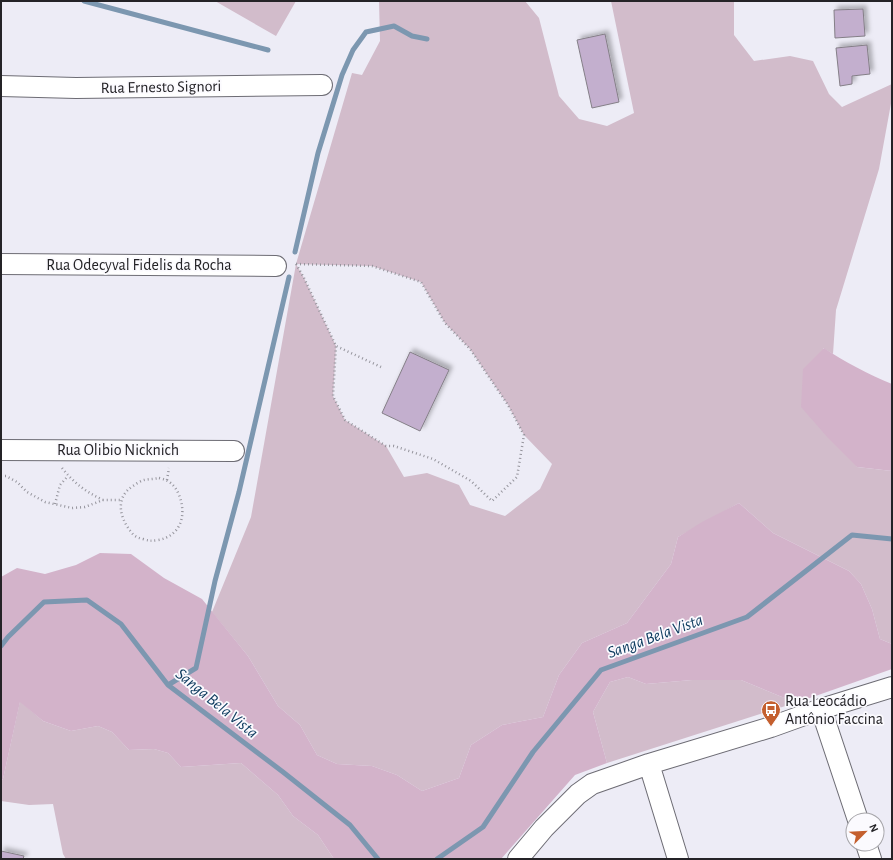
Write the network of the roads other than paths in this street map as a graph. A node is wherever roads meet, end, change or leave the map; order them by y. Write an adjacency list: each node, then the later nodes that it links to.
1 (322, 85): 2 (street, Rua Ernesto Signori)
2 (1, 86)
3 (1, 264): 4 (street, Rua Odecyval Fidelis da Rocha)
4 (276, 266)
5 (1, 450): 6 (street, Rua Olibio Nicknich)
6 (234, 451)
7 (892, 687): 8 (street)
8 (821, 709): 9 (street); 10 (street)
9 (649, 764): 11 (street); 12 (street)
10 (855, 812)
11 (518, 859)
12 (678, 859)

